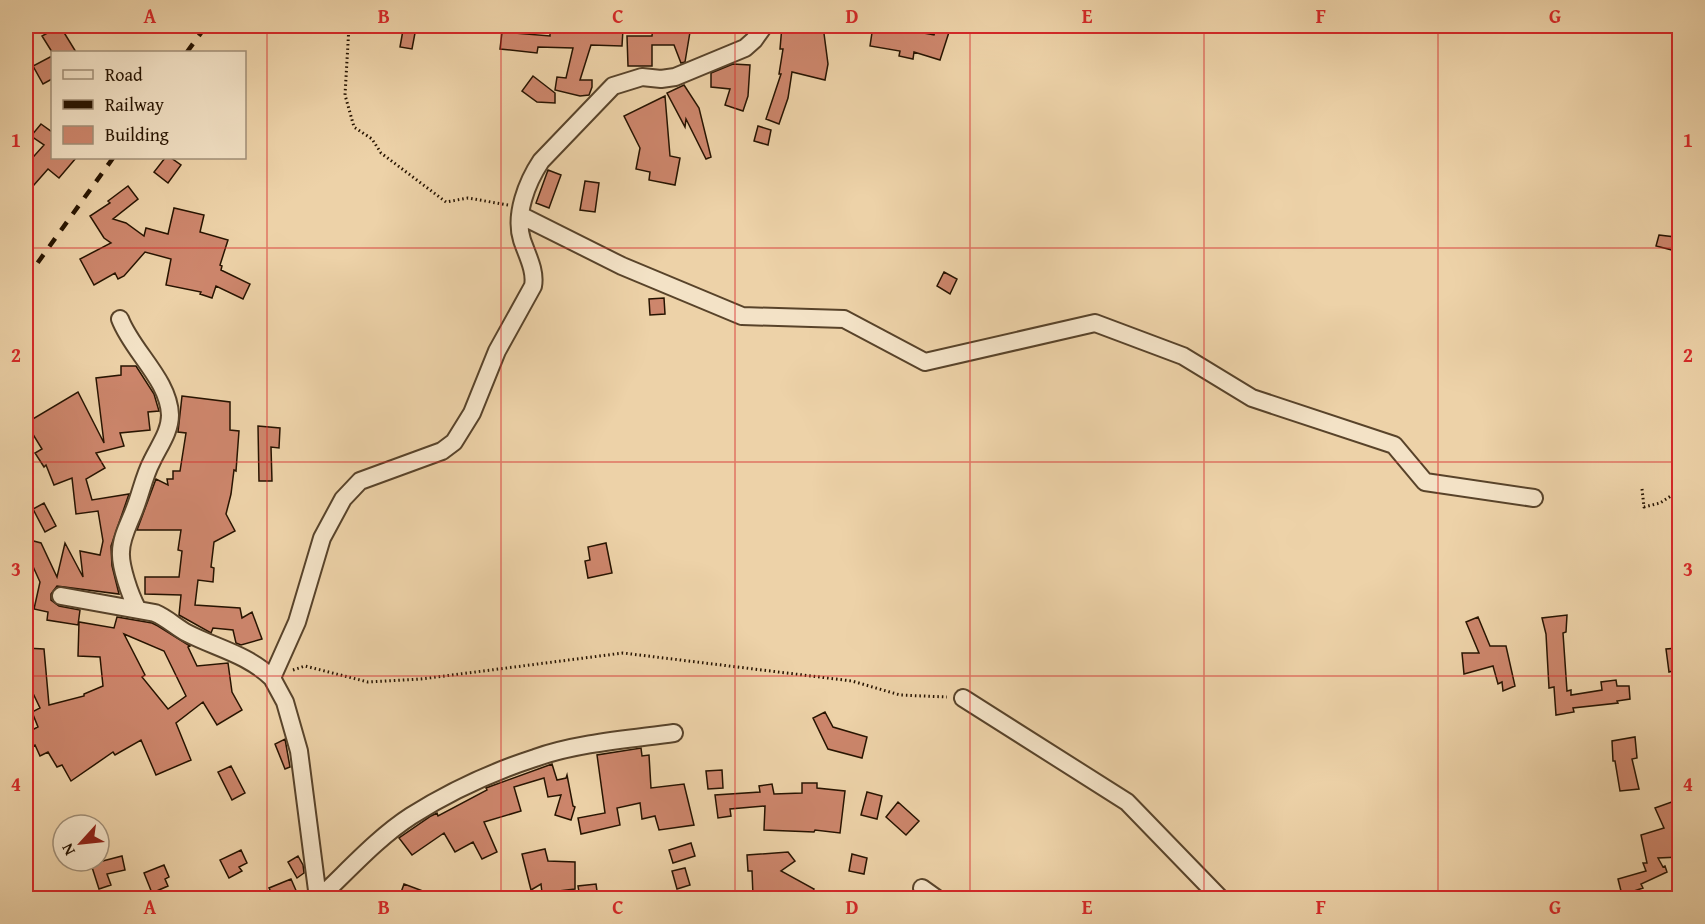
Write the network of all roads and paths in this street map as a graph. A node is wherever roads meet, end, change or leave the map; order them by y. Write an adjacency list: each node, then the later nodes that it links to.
1 (349, 26): 3 (path)
2 (764, 26): 3 (street)
3 (520, 215): 7 (street); 10 (street)
4 (120, 319): 9 (street)
5 (1642, 489): 6 (path)
6 (1680, 493)
7 (1534, 498)
8 (61, 596): 9 (street)
9 (136, 608): 10 (street)
10 (272, 678): 11 (path); 14 (street)
11 (963, 698): 16 (street)
12 (674, 733): 14 (street)
13 (922, 888): 15 (street)
14 (318, 898)
15 (936, 898)
16 (1220, 898)

